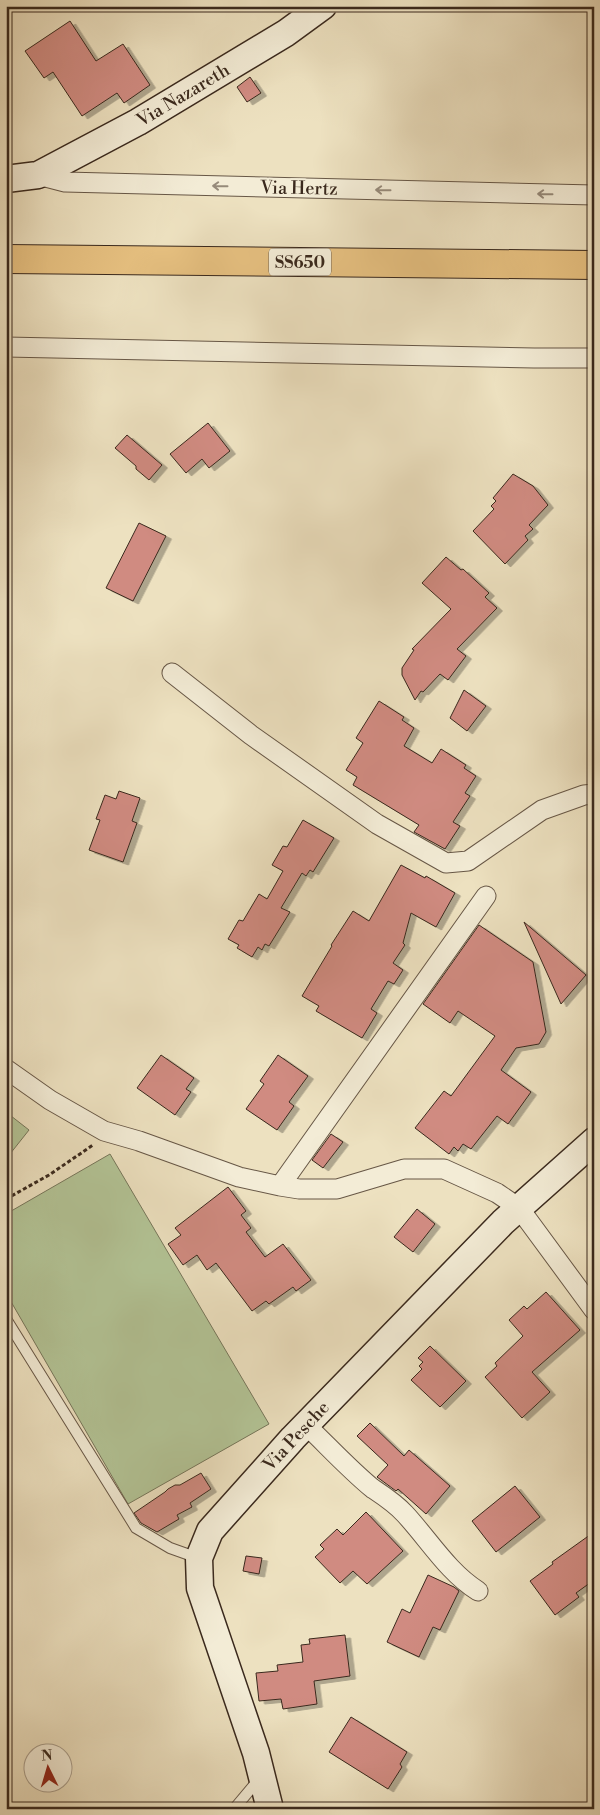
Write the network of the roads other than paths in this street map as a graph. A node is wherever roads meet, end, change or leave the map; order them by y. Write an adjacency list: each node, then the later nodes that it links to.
1 (323, 6): 2 (street, Via Nazareth)
2 (38, 175): 3 (street, Via Hertz); 4 (street, Via Hertz, one-way to 2)
3 (6, 179)
4 (594, 195)
5 (6, 259): 6 (highway, SS650)
6 (594, 265)
7 (6, 347): 8 (street)
8 (594, 358)
9 (172, 673): 10 (street)
10 (594, 794)
11 (486, 896): 14 (street)
12 (6, 1069): 14 (street)
13 (594, 1141): 15 (street, Via Pesche)
14 (280, 1186): 15 (street)
15 (519, 1208): 16 (street); 18 (street, Via Pesche)
16 (594, 1310)
17 (6, 1319): 19 (lane)
18 (306, 1425): 19 (street, Via Pesche); 20 (street)
19 (199, 1558): 21 (street, Via Pesche)
20 (478, 1590)
21 (262, 1775): 22 (lane); 23 (street, Via Pesche)
22 (234, 1809)
23 (270, 1809)

